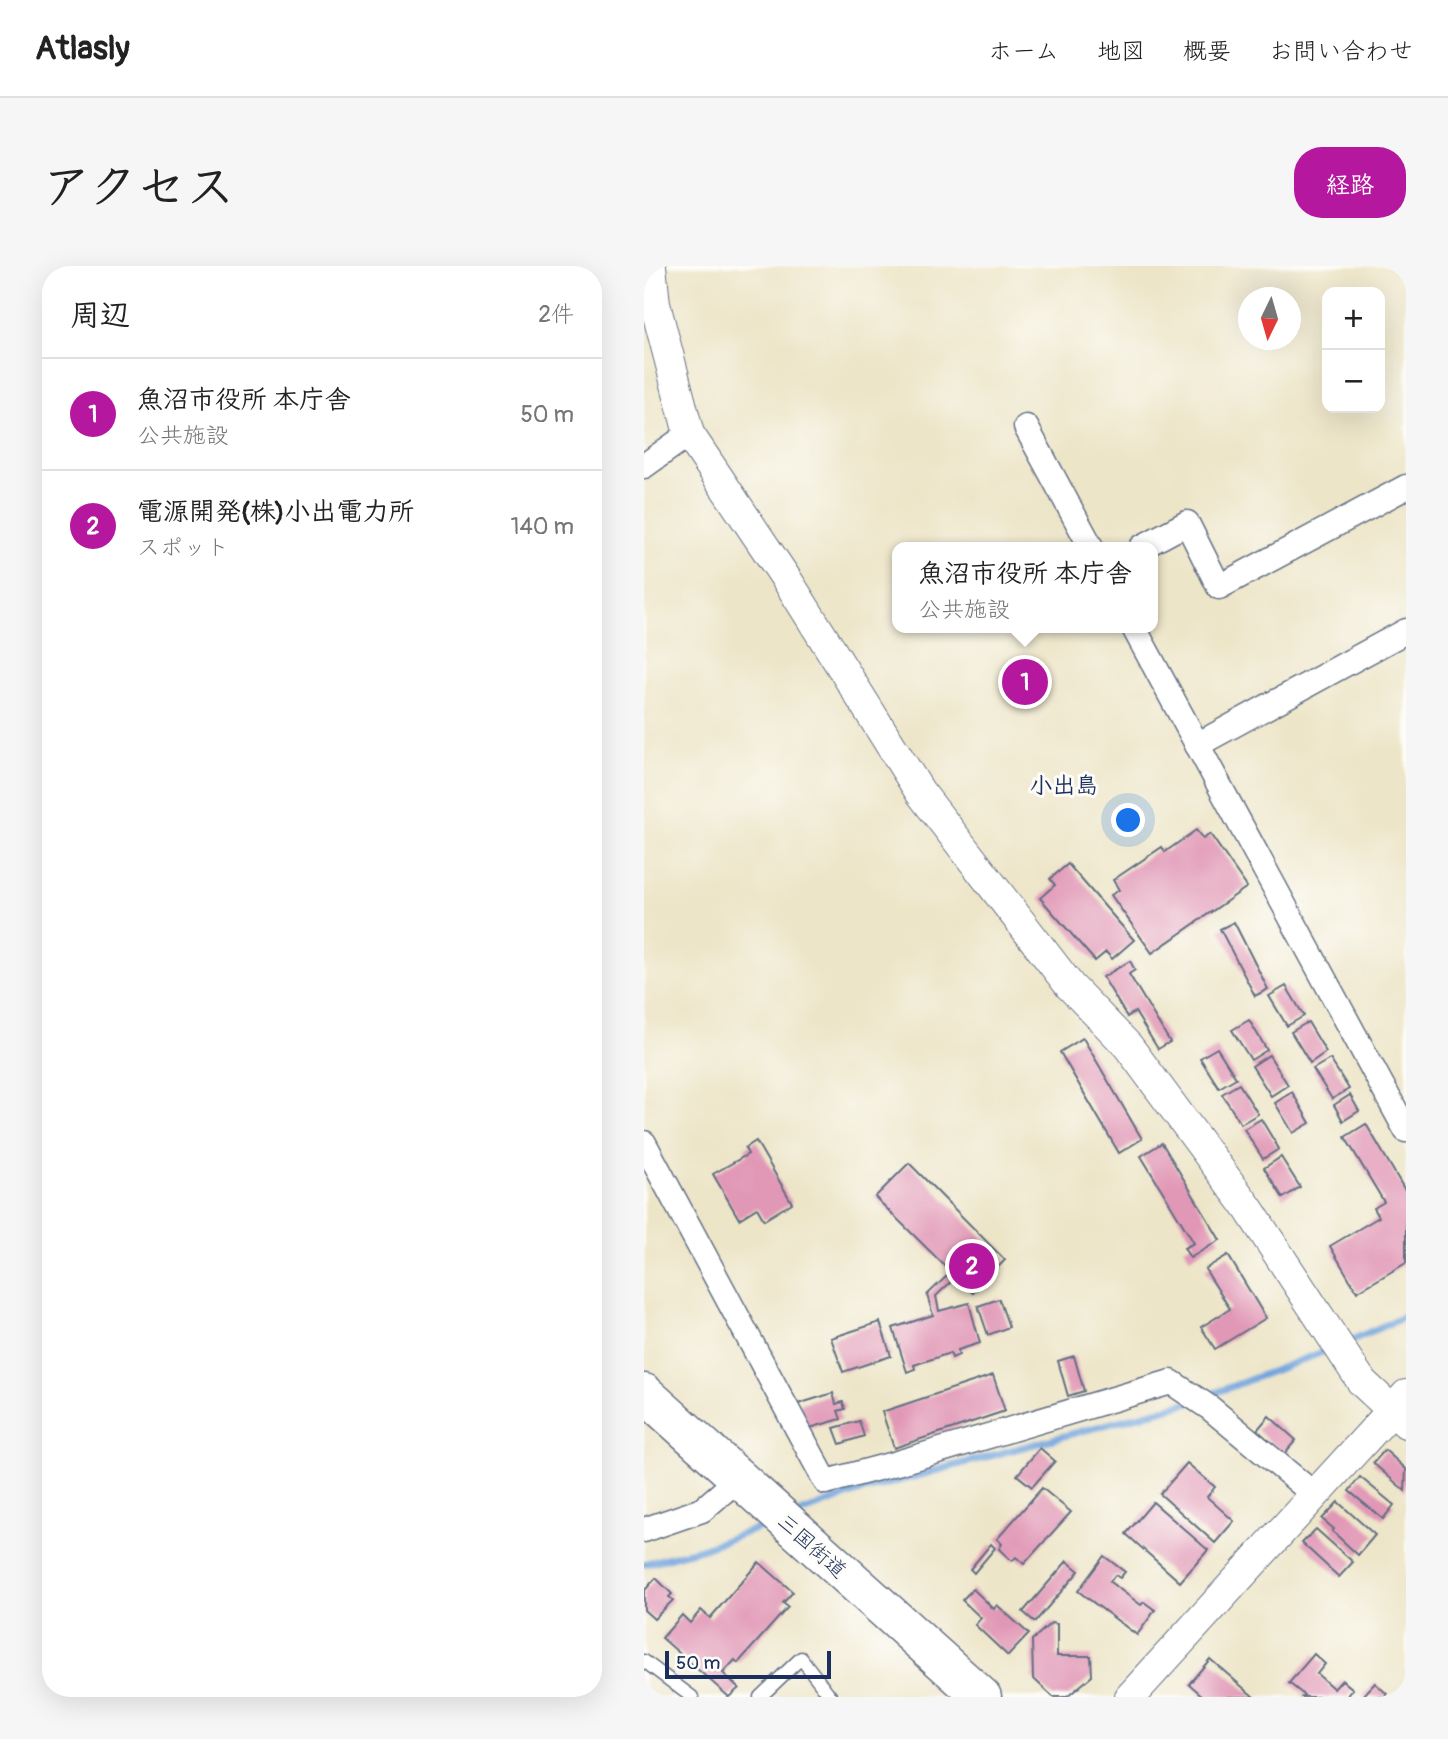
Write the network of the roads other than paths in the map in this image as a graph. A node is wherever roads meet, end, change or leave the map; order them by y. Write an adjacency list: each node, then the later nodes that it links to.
1 (651, 266): 3 (street)
2 (1026, 428): 6 (street)
3 (689, 434): 4 (street); 15 (street)
4 (644, 466)
5 (1406, 487): 7 (street)
6 (1088, 542)
7 (1151, 542)
8 (1406, 631): 10 (street)
9 (1137, 633): 10 (street)
10 (1197, 745): 11 (street)
11 (1396, 1089): 12 (street)
12 (1406, 1130)
13 (644, 1143): 17 (street)
14 (644, 1393): 16 (highway, 三国街道)
15 (1401, 1410): 17 (street)
16 (738, 1479): 18 (street); 23 (highway, 三国街道)
17 (1316, 1496): 24 (street)
18 (644, 1530)
19 (644, 1661): 20 (lane)
20 (692, 1697)
21 (760, 1697): 22 (lane)
22 (831, 1697)
23 (982, 1697)
24 (1130, 1697)

